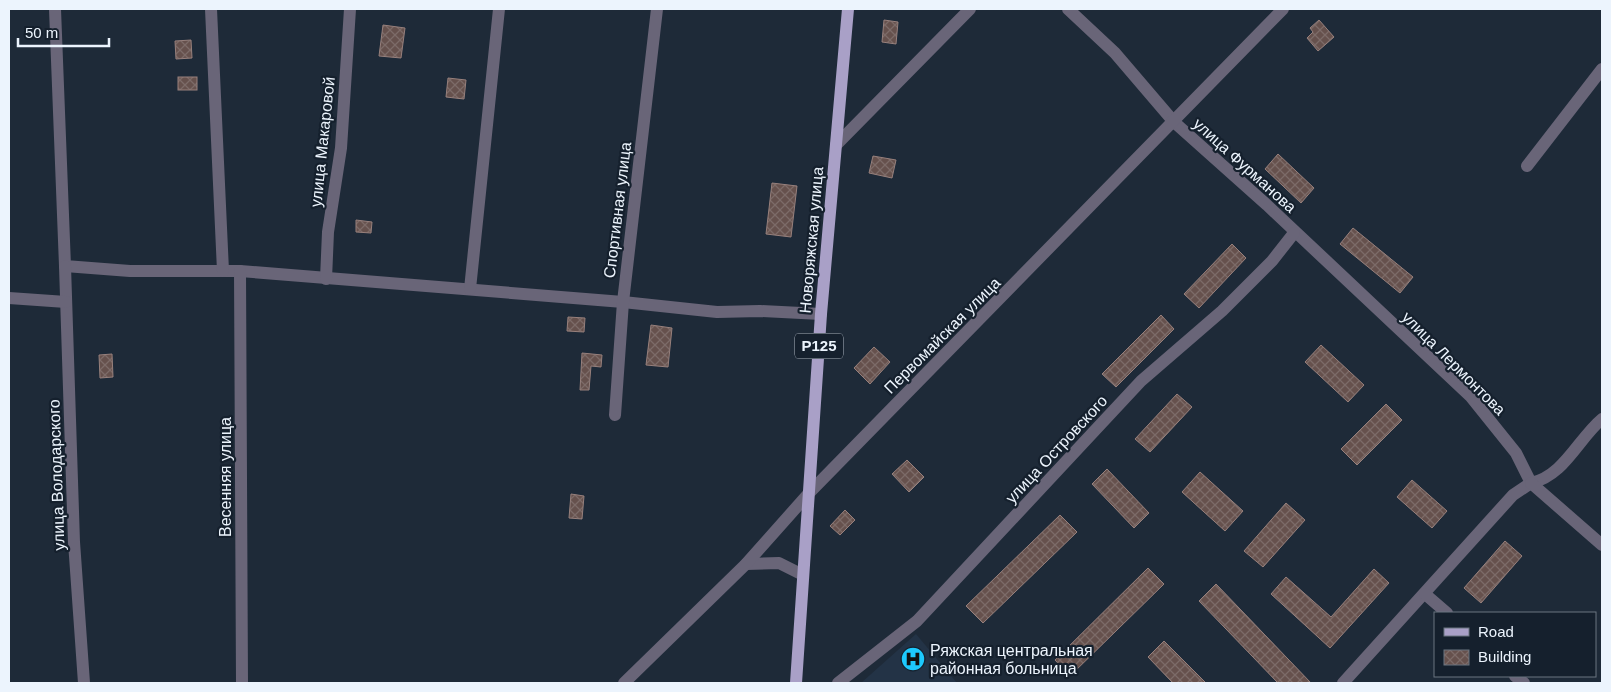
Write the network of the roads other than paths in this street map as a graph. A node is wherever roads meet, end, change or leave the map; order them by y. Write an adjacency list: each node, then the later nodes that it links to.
1 (55, 9): 15 (street, улица Володарского)
2 (211, 9): 16 (street)
3 (350, 9): 18 (street, улица Макаровой)
4 (499, 9): 19 (street)
5 (657, 9): 22 (street, Спортивная улица)
6 (848, 9): 12 (main road, Новоряжская улица / Р125)
7 (970, 9): 12 (street)
8 (1068, 9): 11 (street, улица Фурманова)
9 (1283, 9): 11 (street, Первомайская улица)
10 (1602, 69): 13 (street)
11 (1174, 122): 14 (street, улица Фурманова); 27 (street, Первомайская улица)
12 (836, 145): 23 (main road, Новоряжская улица / Р125)
13 (1527, 166)
14 (1294, 233): 26 (street, улица Лермонтова); 37 (street, улица Островского)
15 (65, 266): 16 (street); 21 (street, улица Володарского)
16 (223, 271): 17 (street)
17 (240, 271): 18 (street); 34 (street, Весенняя улица)
18 (326, 279): 19 (street)
19 (470, 289): 22 (street)
20 (9, 298): 21 (street)
21 (66, 302): 33 (street, улица Володарского)
22 (623, 302): 23 (street); 24 (street, Спортивная улица)
23 (821, 314): 27 (main road, Новоряжская улица / Р125)
24 (615, 414)
25 (1602, 419): 26 (street)
26 (1531, 483): 28 (street); 31 (street)
27 (810, 492): 29 (street, Первомайская улица); 30 (main road, Новоряжская улица / Р125)
28 (1602, 545)
29 (746, 564): 30 (street); 35 (street, Первомайская улица)
30 (803, 575): 36 (main road, Новоряжская улица / Р125)
31 (1425, 594): 32 (street); 38 (street)
32 (1446, 612)
33 (84, 683)
34 (242, 683)
35 (624, 683)
36 (796, 683)
37 (838, 683)
38 (1344, 683)

